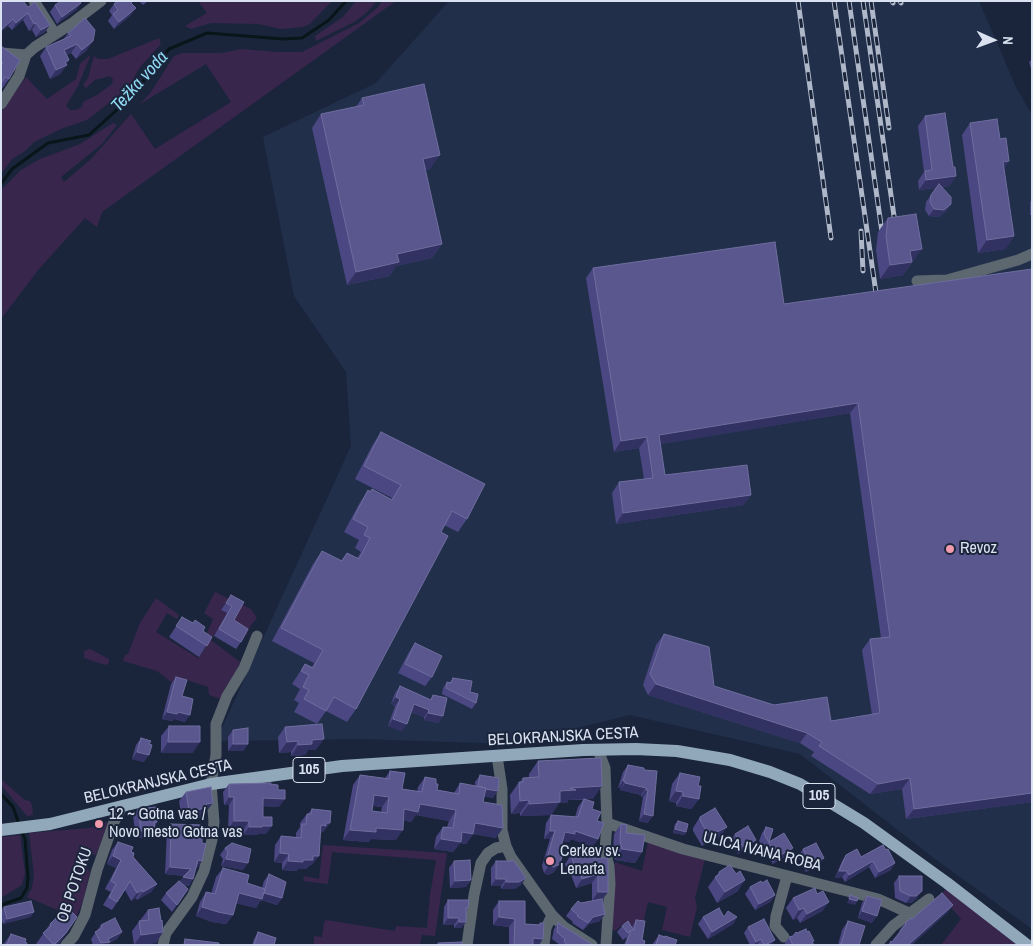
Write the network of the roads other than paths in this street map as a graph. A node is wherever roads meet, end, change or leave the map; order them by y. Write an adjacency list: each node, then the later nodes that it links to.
1 (34, 1): 3 (street)
2 (101, 1): 3 (street)
3 (55, 34): 5 (street)
4 (1, 53): 5 (street)
5 (26, 56): 6 (street)
6 (1, 104)
7 (1032, 254): 8 (street)
8 (917, 281)
9 (257, 636): 12 (street)
10 (598, 750): 11 (main road, BELOKRANJSKA CESTA / 105); 14 (street); 29 (main road, BELOKRANJSKA CESTA / 105)
11 (496, 756): 12 (main road, BELOKRANJSKA CESTA / 105); 16 (street)
12 (211, 784): 13 (main road, BELOKRANJSKA CESTA / 105); 23 (street)
13 (122, 806): 15 (main road, BELOKRANJSKA CESTA / 105); 22 (street, OB POTOKU)
14 (607, 823): 17 (street, ULICA IVANA ROBA); 27 (street)
15 (2, 830)
16 (506, 846): 20 (street); 24 (street)
17 (787, 876): 19 (street, ULICA IVANA ROBA); 21 (street)
18 (928, 899): 19 (street)
19 (909, 912): 28 (street)
20 (552, 915): 25 (street); 26 (street)
21 (784, 937)
22 (66, 945)
23 (163, 945)
24 (468, 945)
25 (544, 945)
26 (592, 945)
27 (606, 945)
28 (876, 945)
29 (1027, 945)

